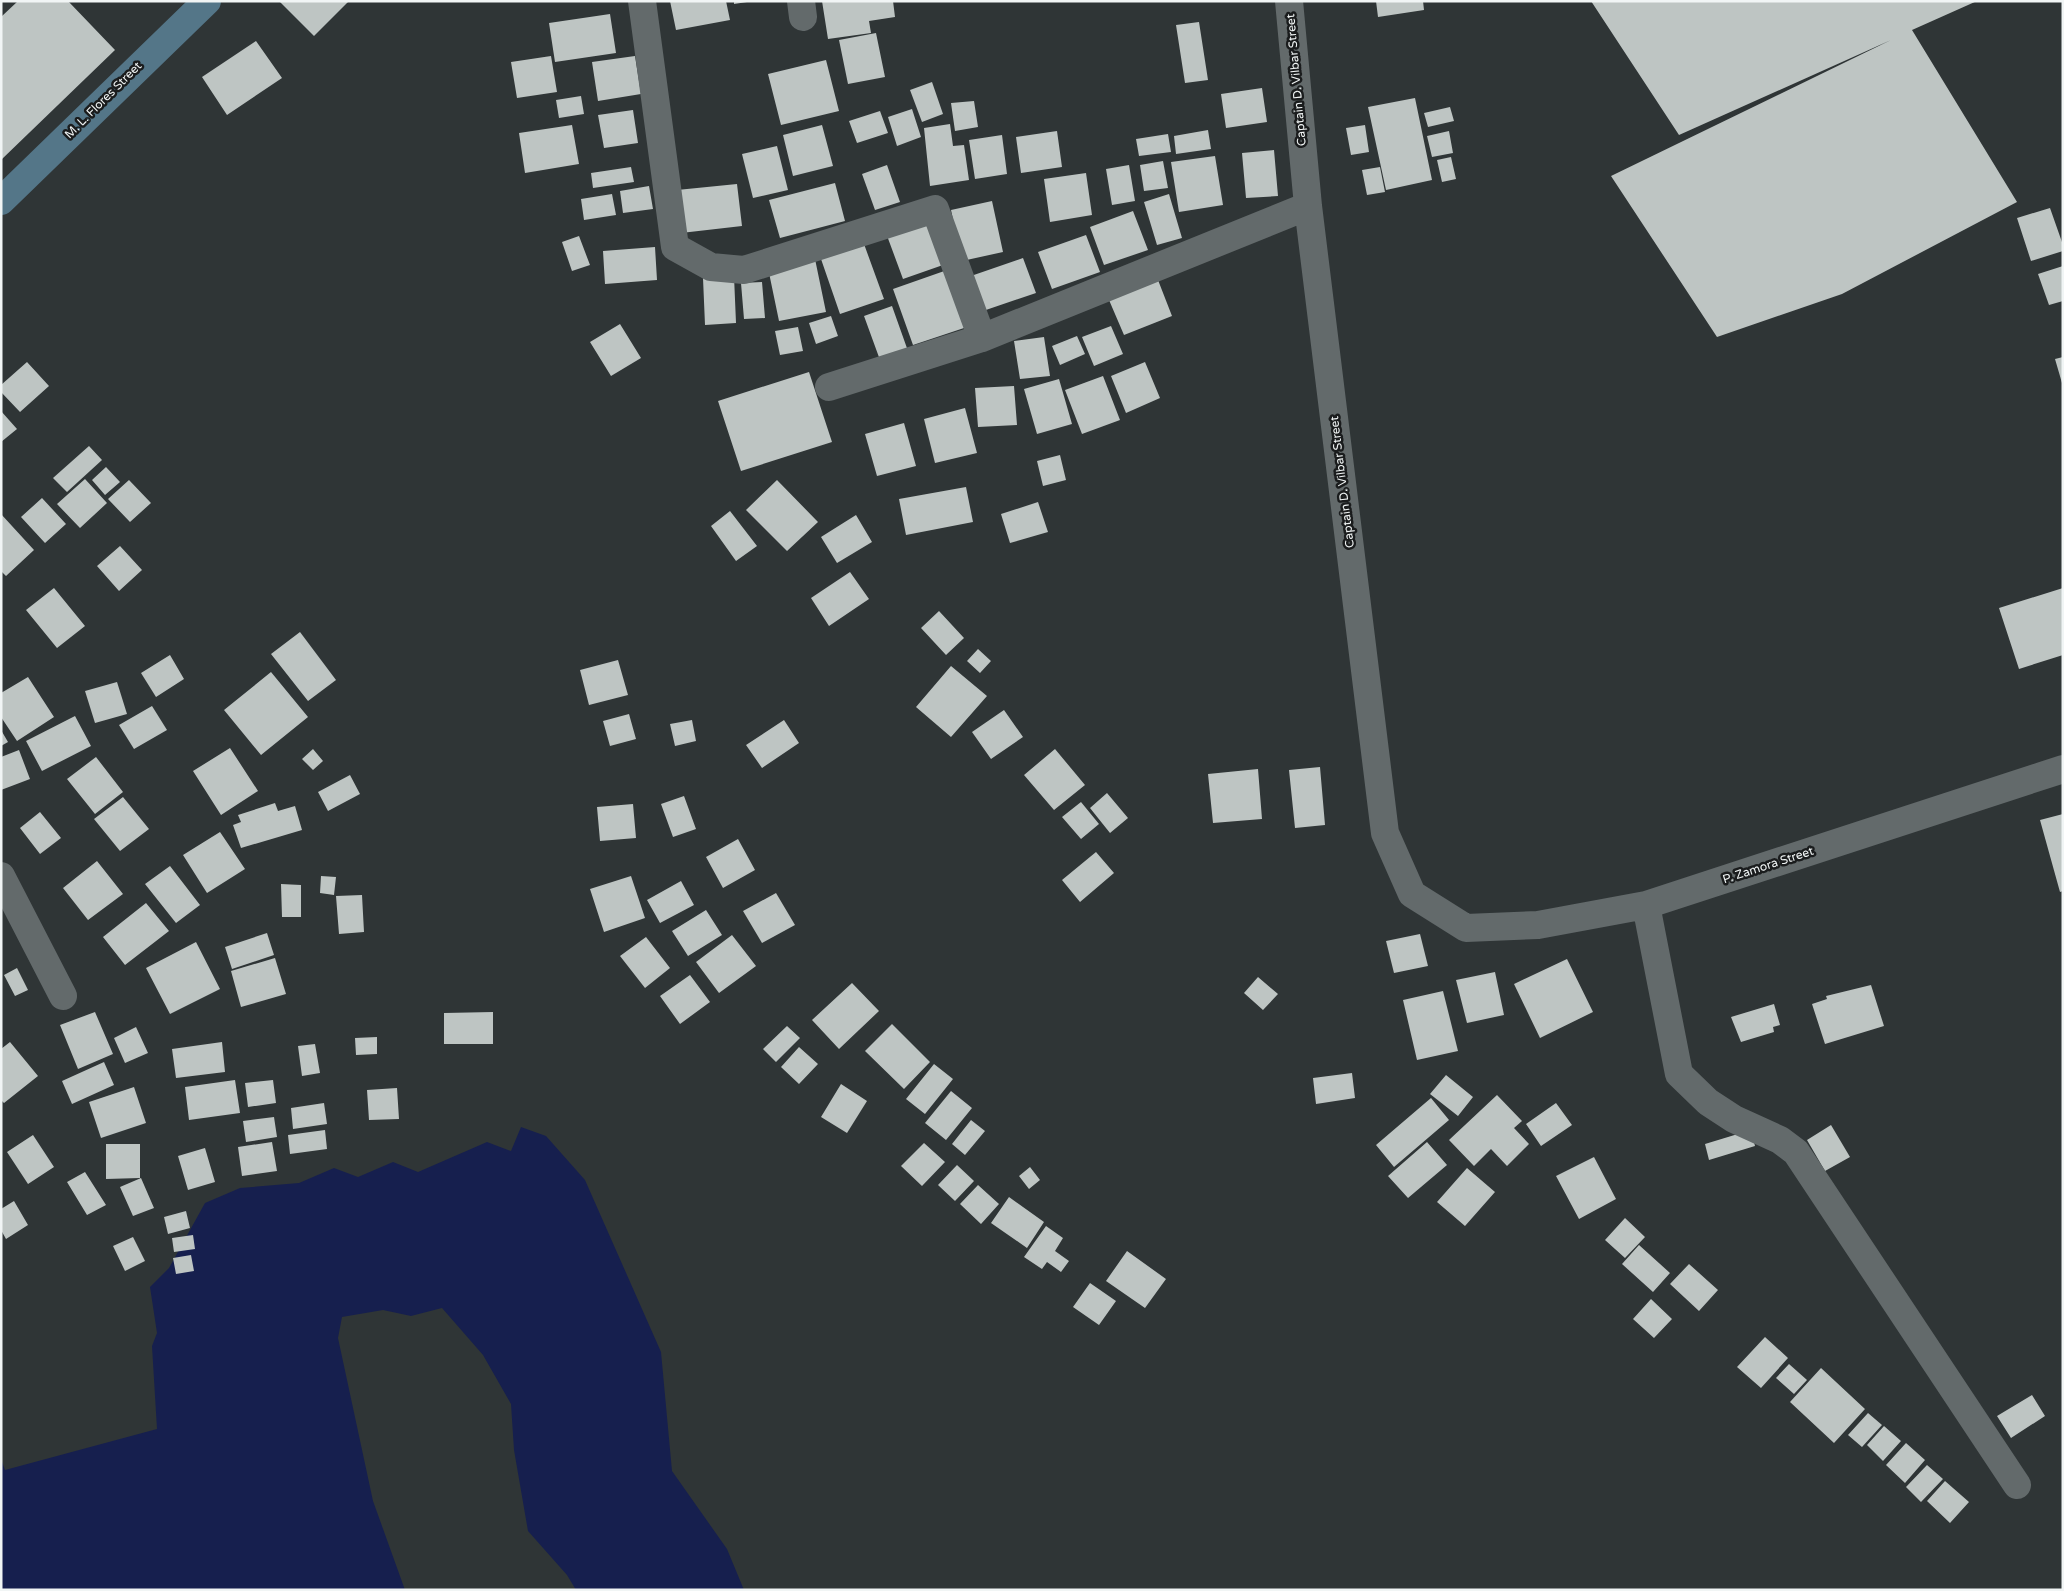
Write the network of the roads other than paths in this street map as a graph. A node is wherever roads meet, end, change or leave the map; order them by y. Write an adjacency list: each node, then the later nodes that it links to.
1 (207, 1): 4 (street, M. L. Flores Street)
2 (642, 1): 6 (street)
3 (1289, 1): 5 (street, Captain D. Vilbar Street)
4 (1, 201)
5 (1308, 206): 6 (street); 11 (street, Captain D. Vilbar Street)
6 (982, 338): 7 (street)
7 (829, 387)
8 (2063, 769): 10 (street, P. Zamora Street)
9 (1, 876): 12 (street)
10 (1646, 904): 11 (street, P. Zamora Street); 13 (street)
11 (1466, 928)
12 (63, 996)
13 (2017, 1486)

